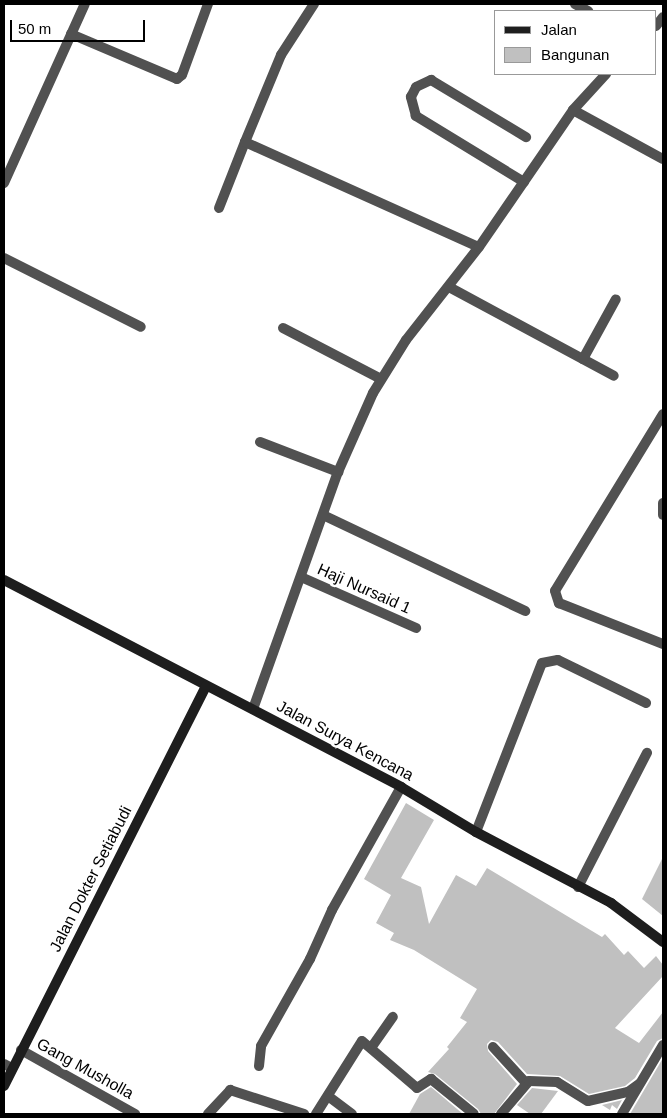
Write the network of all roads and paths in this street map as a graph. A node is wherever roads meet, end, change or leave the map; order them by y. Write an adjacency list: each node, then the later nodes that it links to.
1 (85, 4): 6 (street)
2 (208, 4): 6 (street)
3 (314, 4): 10 (street)
4 (575, 4): 5 (street)
5 (586, 10)
6 (71, 34): 13 (street)
7 (605, 75): 8 (street)
8 (573, 110): 11 (street); 12 (street)
9 (526, 136): 12 (street)
10 (245, 142): 14 (street); 15 (street)
11 (663, 159)
12 (524, 182): 15 (street)
13 (4, 183)
14 (219, 208)
15 (479, 247): 17 (street)
16 (4, 258): 19 (street)
17 (449, 287): 21 (street); 23 (street)
18 (616, 299): 21 (street)
19 (141, 327)
20 (282, 328): 23 (street)
21 (583, 359): 22 (street)
22 (614, 376)
23 (381, 379): 26 (street)
24 (663, 414): 34 (street)
25 (260, 442): 26 (street)
26 (338, 472): 29 (street)
27 (663, 503): 28 (street)
28 (663, 514)
29 (323, 515): 30 (street); 32 (street)
30 (300, 577): 33 (street, Haji Nursaid 1); 37 (street)
31 (4, 580): 35 (main road, Jalan Surya Kencana)
32 (525, 611)
33 (416, 628)
34 (663, 644)
35 (206, 686): 37 (main road, Jalan Surya Kencana); 47 (main road, Jalan Dokter Setiabudi)
36 (646, 703): 40 (street)
37 (253, 709): 39 (main road, Jalan Surya Kencana)
38 (647, 753): 41 (street)
39 (401, 787): 40 (main road, Jalan Surya Kencana); 49 (street)
40 (476, 832): 41 (main road, Jalan Surya Kencana)
41 (578, 887): 42 (main road, Jalan Surya Kencana)
42 (663, 942)
43 (393, 1017): 46 (street)
44 (663, 1045): 51 (street)
45 (493, 1047): 50 (street)
46 (371, 1048): 53 (street); 59 (street)
47 (21, 1050): 48 (main road, Jalan Dokter Setiabudi); 54 (street, Gang Musholla)
48 (8, 1066): 52 (main road, Jalan Dokter Setiabudi)
49 (260, 1066)
50 (525, 1082): 51 (street); 60 (street)
51 (639, 1084): 61 (street)
52 (4, 1086)
53 (328, 1096): 57 (street); 58 (street)
54 (135, 1114)
55 (208, 1114): 56 (street)
56 (304, 1114)
57 (316, 1114)
58 (352, 1114)
59 (474, 1114)
60 (500, 1114)
61 (622, 1114)

